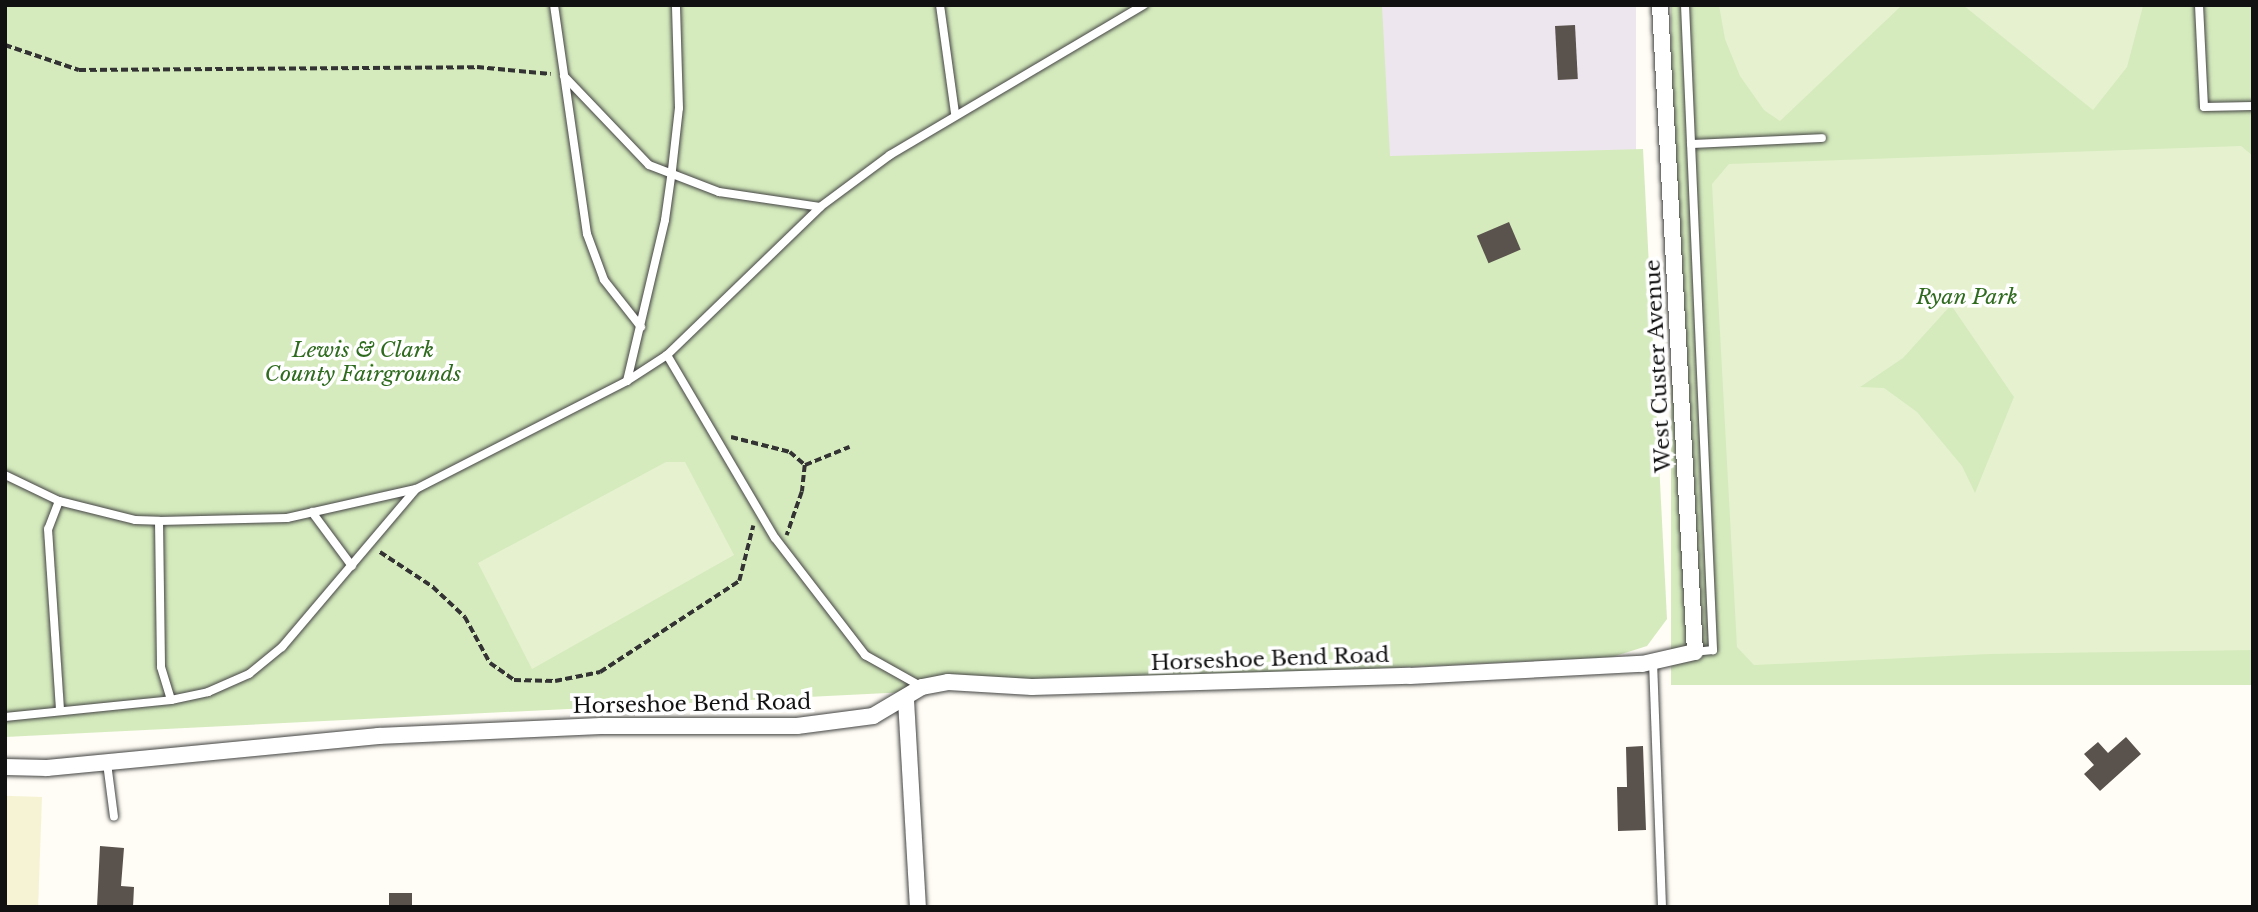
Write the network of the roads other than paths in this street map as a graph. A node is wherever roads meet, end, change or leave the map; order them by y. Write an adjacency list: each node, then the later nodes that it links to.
1 (554, 5): 8 (lane)
2 (676, 5): 13 (lane)
3 (940, 5): 10 (lane)
4 (1144, 5): 10 (lane)
5 (1660, 5): 24 (street, West Custer Avenue)
6 (1685, 5): 12 (lane)
7 (2199, 5): 9 (lane)
8 (564, 76): 13 (lane); 15 (lane)
9 (2253, 106)
10 (955, 113): 14 (lane)
11 (1822, 138): 12 (lane)
12 (1691, 144): 24 (lane)
13 (672, 176): 14 (lane); 15 (lane)
14 (820, 207): 16 (lane)
15 (641, 327): 17 (lane)
16 (667, 355): 17 (lane); 26 (lane)
17 (627, 381): 19 (lane)
18 (5, 475): 20 (lane)
19 (416, 489): 21 (lane); 23 (lane)
20 (59, 501): 22 (lane); 29 (lane)
21 (312, 512): 22 (lane); 23 (lane)
22 (159, 521): 27 (lane)
23 (352, 566): 27 (lane)
24 (1695, 652): 25 (street)
25 (1653, 662): 26 (street, Horseshoe Bend Road); 35 (lane)
26 (922, 687): 28 (street, Horseshoe Bend Road)
27 (171, 699): 29 (lane)
28 (906, 701): 31 (street, Horseshoe Bend Road); 34 (street)
29 (60, 711): 30 (lane)
30 (5, 717)
31 (107, 763): 32 (street, Horseshoe Bend Road); 33 (lane)
32 (5, 767)
33 (114, 817)
34 (918, 907)
35 (1662, 907)

